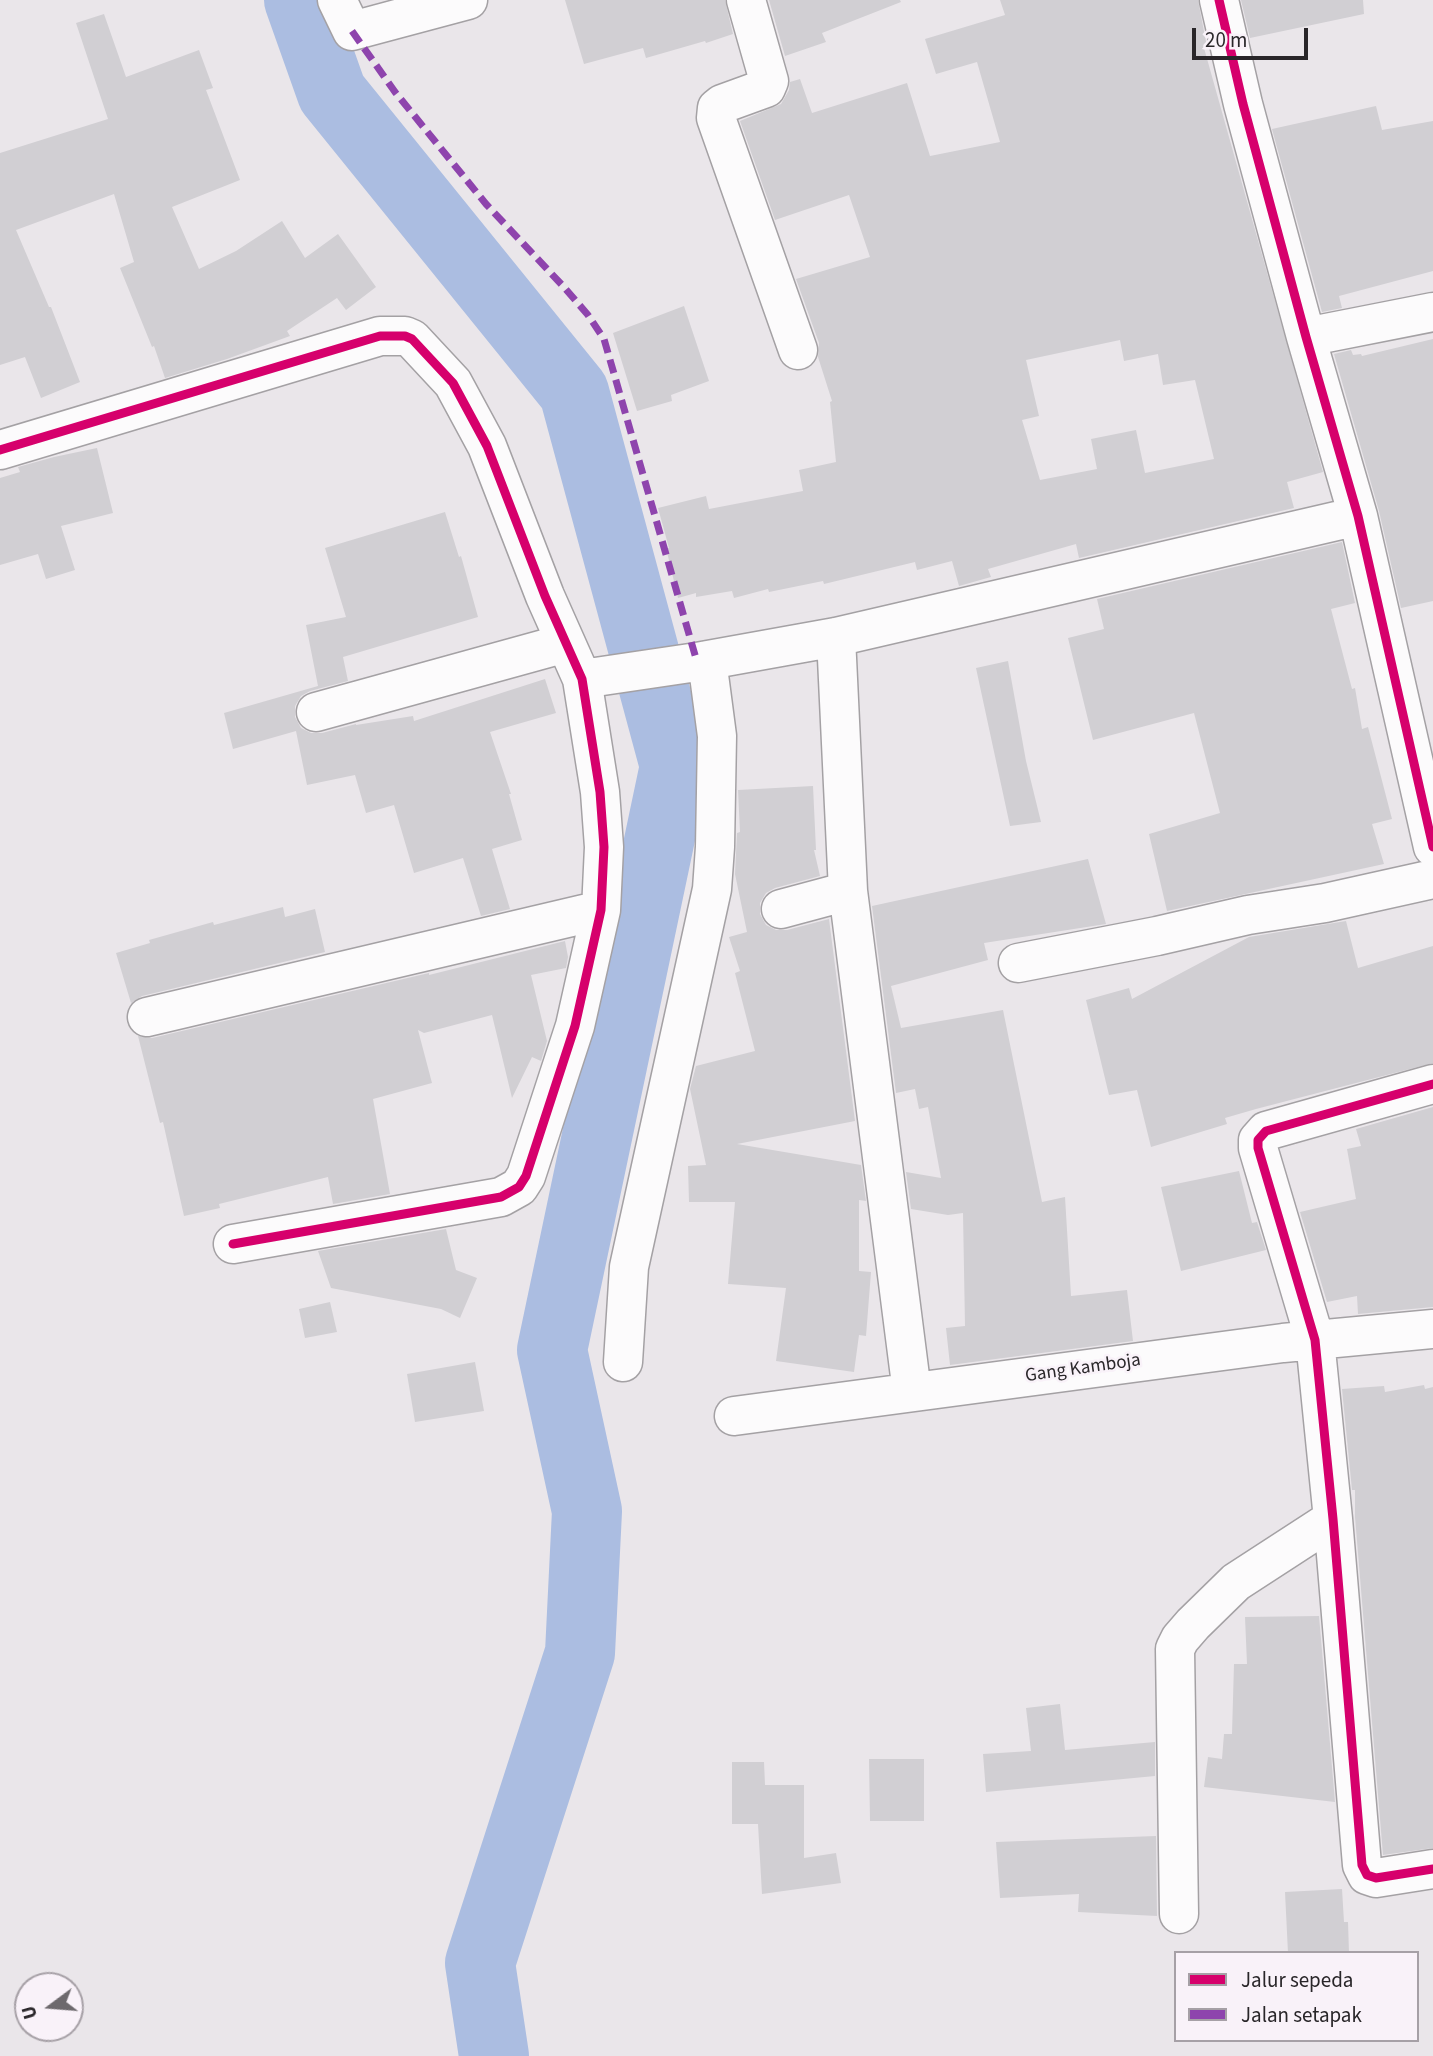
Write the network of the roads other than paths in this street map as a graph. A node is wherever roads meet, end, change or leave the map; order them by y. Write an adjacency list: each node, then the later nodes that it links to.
1 (337, 0): 2 (street)
2 (468, 0)
3 (746, 0): 7 (street)
4 (1219, 0): 6 (street)
5 (1433, 312): 6 (street)
6 (1306, 337): 9 (street)
7 (798, 350)
8 (1, 445): 11 (street)
9 (1358, 516): 10 (street); 15 (street)
10 (836, 637): 12 (street); 17 (street)
11 (566, 643): 13 (street); 14 (street)
12 (696, 662): 13 (street); 26 (street)
13 (592, 677): 18 (street)
14 (316, 712)
15 (1433, 848)
16 (1433, 879): 20 (street)
17 (848, 891): 19 (street); 27 (street)
18 (601, 909): 21 (street); 23 (street)
19 (781, 909)
20 (1018, 963)
21 (147, 1017)
22 (1433, 1084): 25 (street)
23 (233, 1244)
24 (1433, 1329): 25 (street, Gang Kamboja)
25 (1315, 1340): 27 (street, Gang Kamboja); 29 (street)
26 (623, 1362)
27 (912, 1392): 28 (street, Gang Kamboja)
28 (734, 1416)
29 (1333, 1519): 30 (street); 31 (street)
30 (1433, 1869)
31 (1179, 1914)

